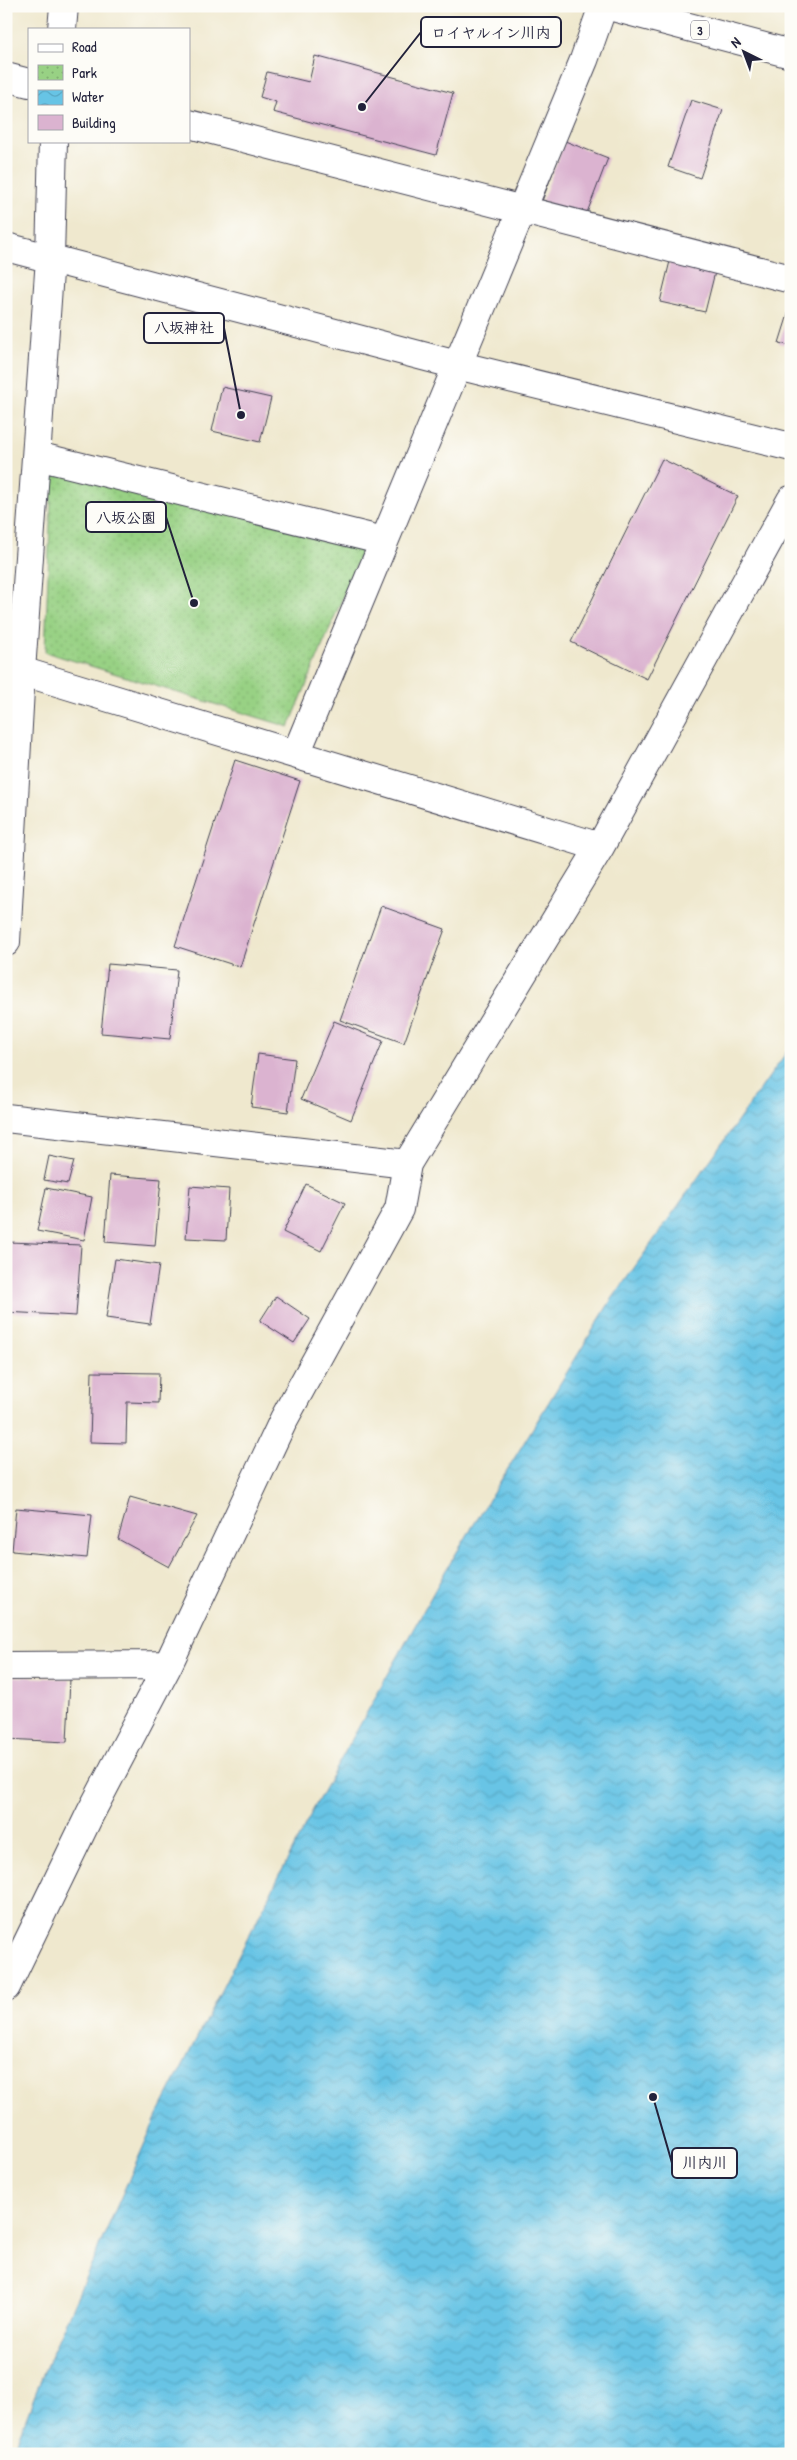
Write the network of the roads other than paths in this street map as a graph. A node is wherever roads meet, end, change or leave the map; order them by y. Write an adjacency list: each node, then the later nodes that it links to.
1 (64, 6): 4 (main road)
2 (603, 6): 10 (main road)
3 (609, 6): 5 (main road, 3)
4 (62, 28)
5 (791, 54)
6 (6, 78): 7 (main road)
7 (28, 83)
8 (190, 124): 10 (main road)
9 (53, 142): 12 (main road)
10 (522, 210): 13 (main road); 14 (main road)
11 (6, 247): 12 (main road)
12 (50, 258): 14 (main road); 16 (main road)
13 (791, 279)
14 (457, 365): 15 (main road); 18 (main road)
15 (791, 447)
16 (37, 456): 18 (main road); 19 (main road)
17 (791, 500): 21 (main road)
18 (384, 542): 20 (main road)
19 (14, 670): 20 (main road); 22 (main road)
20 (296, 754): 21 (main road)
21 (600, 847): 24 (main road)
22 (6, 942)
23 (6, 1118): 24 (main road)
24 (407, 1164): 25 (main road)
25 (168, 1665): 26 (main road); 27 (main road)
26 (6, 1666)
27 (6, 1988)

